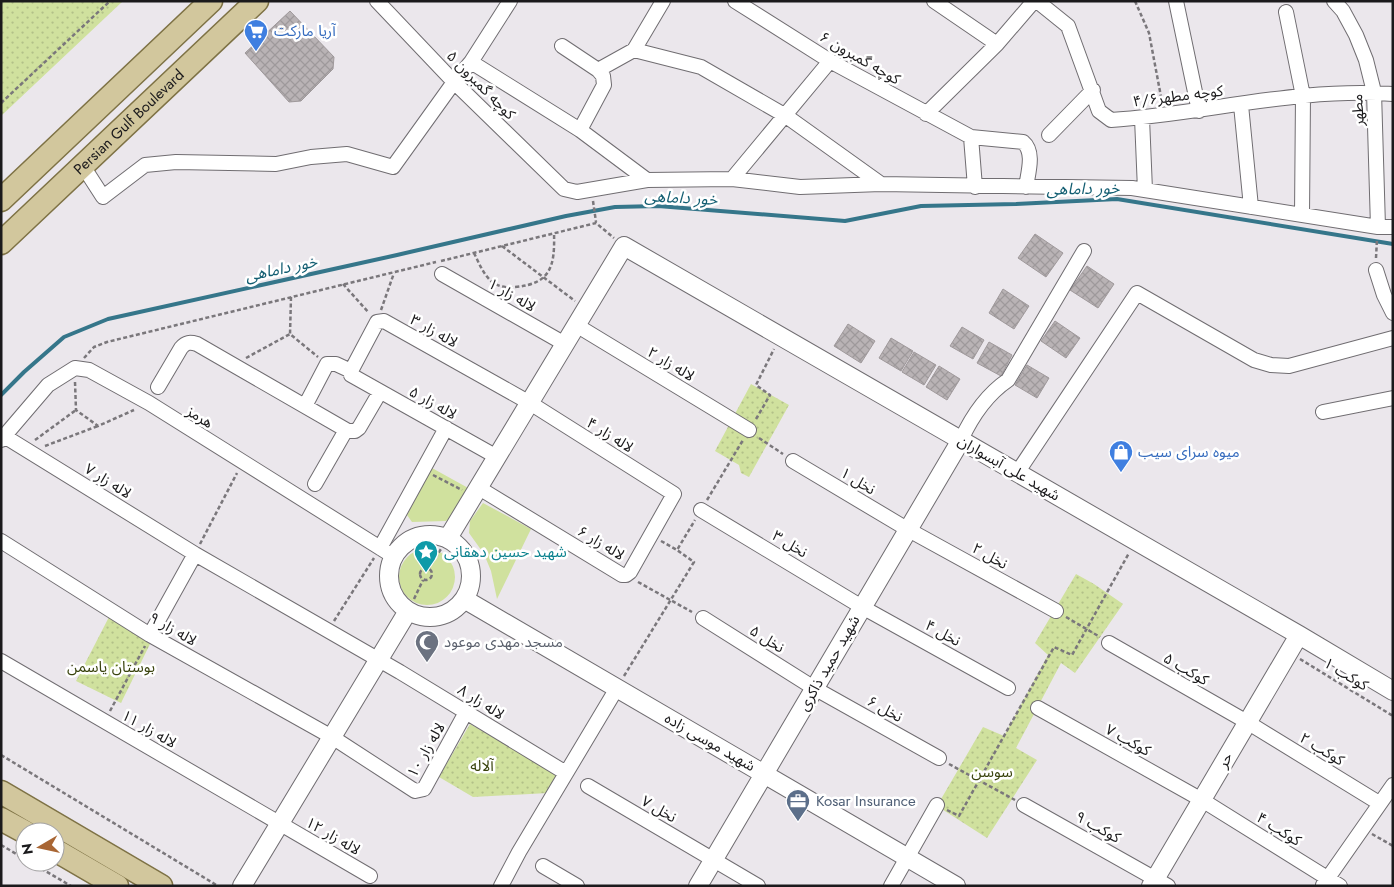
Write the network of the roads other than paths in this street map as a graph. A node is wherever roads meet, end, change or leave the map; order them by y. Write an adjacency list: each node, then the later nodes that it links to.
1 (211, 1): 38 (main road, Persian Gulf Boulevard)
2 (257, 1): 31 (main road, Persian Gulf Boulevard)
3 (377, 1): 18 (street, کوچه گمبرون ۵)
4 (510, 1): 16 (street)
5 (663, 1): 14 (street)
6 (736, 1): 15 (street, کوچه گمبرون ۶)
7 (934, 1): 12 (street)
8 (1036, 1): 12 (street); 19 (street, کوچه مطهر۴/۶)
9 (1176, 1): 24 (street)
10 (1334, 1): 20 (street, مطهر)
11 (1286, 12): 22 (street)
12 (997, 44): 25 (street)
13 (562, 46): 17 (street)
14 (634, 50): 17 (street); 26 (street)
15 (830, 61): 25 (street, کوچه گمبرون ۶); 26 (street)
16 (471, 62): 18 (street); 28 (street)
17 (598, 70): 28 (street)
18 (454, 82): 31 (street); 33 (street, کوچه گمبرون ۵)
19 (1093, 90): 27 (street, کوچه مطهر۴/۶); 29 (street)
20 (1374, 92): 21 (street, کوچه مطهر۴/۶); 22 (street, کوچه مطهر۴/۶); 41 (street, مطهر)
21 (1393, 94)
22 (1302, 96): 23 (street, کوچه مطهر۴/۶); 40 (street)
23 (1241, 105): 24 (street, کوچه مطهر۴/۶); 39 (street)
24 (1199, 111): 27 (street, کوچه مطهر۴/۶)
25 (926, 114): 30 (street, کوچه گمبرون ۶)
26 (786, 116): 32 (street); 34 (street)
27 (1142, 118): 37 (street)
28 (580, 130): 33 (street)
29 (1049, 135)
30 (971, 137): 35 (street); 36 (street)
31 (83, 166): 43 (main road, Persian Gulf Boulevard)
32 (732, 179): 33 (street); 34 (street)
33 (647, 180)
34 (881, 184): 35 (street)
35 (974, 187): 36 (street)
36 (1026, 187): 37 (street)
37 (1145, 190): 39 (street)
38 (1, 200)
39 (1251, 207): 40 (street)
40 (1302, 215): 41 (street)
41 (1378, 227): 42 (street)
42 (1393, 227)
43 (1, 243)
44 (1084, 251): 62 (street)
45 (1376, 270): 47 (street)
46 (442, 274): 50 (street, لاله زار ۱)
47 (1393, 313)
48 (576, 325): 50 (street); 60 (street, لاله زار ۲); 62 (street, شهید علی آبسواران)
49 (1393, 338): 65 (street)
50 (565, 344): 55 (street)
51 (352, 374): 53 (street, لاله زار ۵); 55 (street, لاله زار ۳); 56 (street, لاله زار ۵)
52 (158, 387): 56 (street)
53 (380, 392): 58 (street, لاله زار ۵); 59 (street)
54 (1393, 398): 57 (street)
55 (530, 403): 63 (street); 68 (street, لاله زار ۴)
56 (305, 406): 59 (street)
57 (1323, 412)
58 (446, 428): 63 (street, لاله زار ۵); 73 (street)
59 (346, 430): 66 (street)
60 (749, 430)
61 (3, 438): 73 (street, هرمز); 74 (street, لاله زار ۷)
62 (961, 440): 65 (street, شهید علی آبسواران); 70 (street, شهید حمید ذاکری)
63 (497, 457): 67 (street)
64 (793, 461): 70 (street, نخل ۱)
65 (1017, 473): 81 (street, شهید علی آبسواران)
66 (315, 484)
67 (476, 492): 68 (street, لاله زار ۶); 71 (street)
68 (674, 494)
69 (702, 510): 76 (street, نخل ۳)
70 (907, 529): 76 (street, شهید حمید ذاکری); 77 (street, نخل ۲)
71 (448, 538): 73 (street); 75 (street)
72 (1, 541): 80 (street, لاله زار ۹)
73 (387, 552): 78 (street)
74 (195, 554): 80 (street); 83 (street, لاله زار ۷)
75 (464, 599): 78 (street); 85 (street, شهید موسی زاده)
76 (862, 606): 86 (street, شهید حمید ذاکری); 87 (street, نخل ۴)
77 (1056, 610)
78 (408, 611): 83 (street)
79 (703, 618): 86 (street, نخل ۵)
80 (150, 635): 92 (street, لاله زار ۹)
81 (1298, 635): 88 (street, شهید علی آبسواران); 91 (street, حر)
82 (1109, 643): 91 (street, کوکب ۵)
83 (379, 660): 90 (street, لاله زار ۸); 92 (street)
84 (1, 661): 104 (street, لاله زار ۱۱)
85 (617, 688): 94 (street); 95 (street, شهید موسی زاده)
86 (814, 688): 93 (street, نخل ۶); 95 (street, شهید حمید ذاکری)
87 (1008, 688)
88 (1392, 689)
89 (1038, 708): 99 (street, کوکب ۷)
90 (466, 712): 92 (street, لاله زار ۱۰); 94 (street, لاله زار ۸)
91 (1247, 722): 99 (street, حر); 100 (street, کوکب ۲)
92 (332, 738): 104 (street)
93 (939, 758)
94 (566, 773): 116 (street)
95 (764, 774): 107 (street, شهید موسی زاده); 108 (street, شهید حمید ذاکری)
96 (1393, 785): 100 (street)
97 (588, 786): 108 (street, نخل ۷)
98 (1, 792): 114 (main road)
99 (1202, 800): 111 (street, کوکب ۴); 112 (street, حر)
100 (1379, 803): 111 (street)
101 (937, 804): 107 (street)
102 (1024, 805): 112 (street, کوکب ۹)
103 (1, 819): 105 (main road)
104 (280, 824): 110 (street, لاله زار ۱۲); 115 (street)
105 (15, 827)
106 (65, 856): 113 (main road)
107 (907, 857): 120 (street); 121 (street, شهید موسی زاده)
108 (713, 860): 118 (street, شهید حمید ذاکری); 119 (street, نخل ۷)
109 (543, 866): 117 (street)
110 (370, 876)
111 (1325, 882): 122 (street, کوکب ۴)
112 (1158, 883)
113 (117, 886)
114 (161, 886)
115 (242, 886)
116 (501, 886)
117 (577, 886)
118 (698, 886)
119 (758, 886)
120 (891, 886)
121 (956, 886)
122 (1340, 886)

